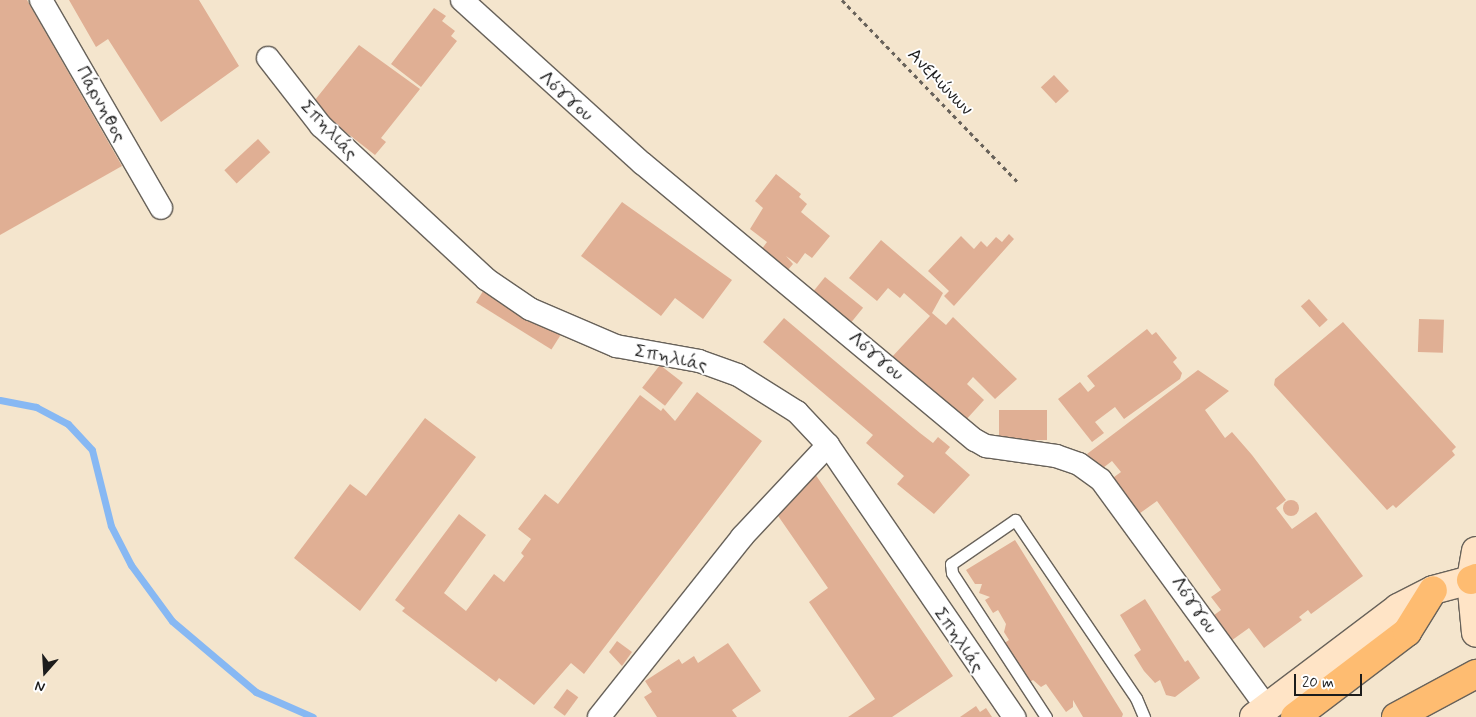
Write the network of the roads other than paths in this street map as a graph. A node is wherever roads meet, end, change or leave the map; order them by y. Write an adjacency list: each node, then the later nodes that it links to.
1 (41, 0): 4 (street, Πάρνηθος)
2 (462, 0): 11 (street, Λόγγου)
3 (268, 58): 5 (street, Σπηλιάς)
4 (160, 208)
5 (828, 444): 12 (street); 13 (street, Σπηλιάς)
6 (1476, 551): 7 (main road)
7 (1474, 581): 8 (main road); 9 (main road)
8 (1433, 590): 11 (main road); 16 (highway)
9 (1476, 633)
10 (1476, 674): 17 (highway)
11 (1261, 713)
12 (599, 717)
13 (1014, 717)
14 (1046, 717): 15 (lane)
15 (1144, 717)
16 (1295, 717)
17 (1396, 717)

